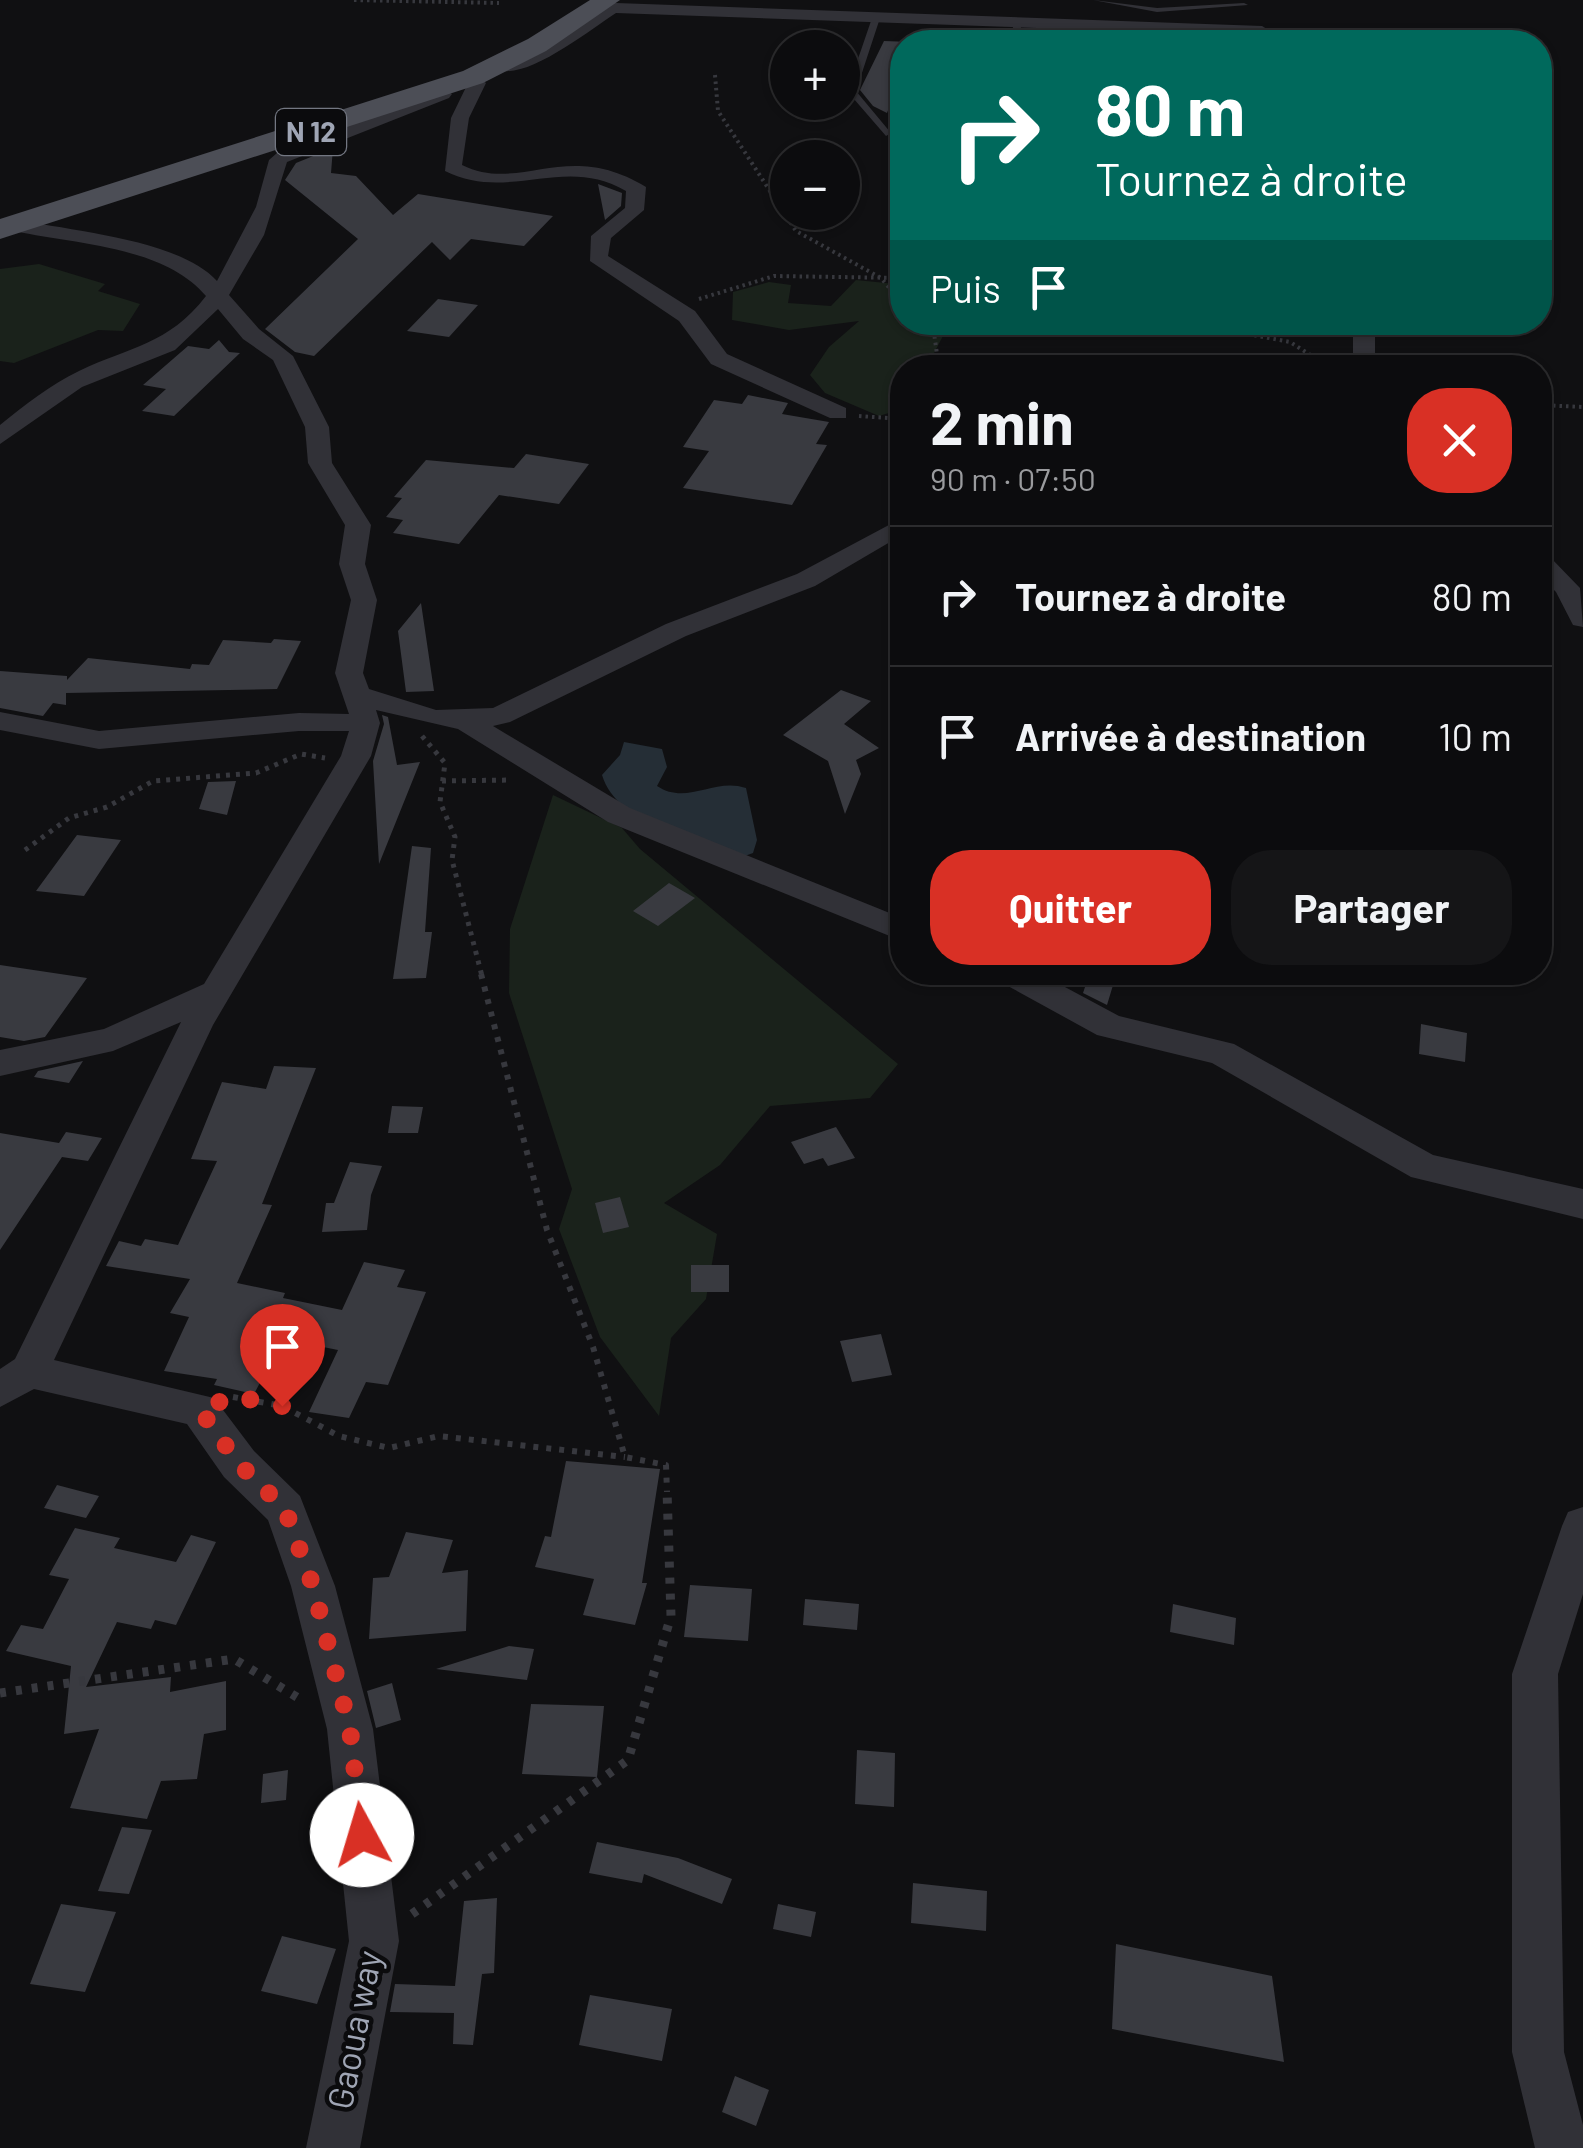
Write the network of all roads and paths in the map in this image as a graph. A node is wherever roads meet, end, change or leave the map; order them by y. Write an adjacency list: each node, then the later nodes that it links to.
1 (354, 0): 3 (path)
2 (1096, 0): 4 (lane)
3 (499, 3)
4 (1243, 3): 10 (street)
5 (598, 4): 6 (street); 12 (main road, N 12); 14 (main road, N 12)
6 (876, 18): 7 (street); 13 (lane)
7 (1016, 24): 8 (lane); 9 (street)
8 (1018, 30)
9 (1227, 30)
10 (1261, 30)
11 (715, 75): 15 (path)
12 (475, 80): 14 (main road, N 12); 18 (street); 19 (street)
13 (886, 133)
14 (5, 224): 18 (street)
15 (880, 277): 16 (path); 17 (path); 19 (path)
16 (890, 277)
17 (890, 288)
18 (218, 296): 26 (street); 31 (street)
19 (678, 310): 24 (street)
20 (1253, 335): 21 (path)
21 (1310, 355)
22 (1552, 406): 23 (path)
23 (1583, 407)
24 (838, 413): 25 (path)
25 (890, 417)
26 (0, 438)
27 (890, 531): 33 (street)
28 (1552, 574): 29 (street)
29 (1583, 619)
30 (395, 706): 31 (street); 33 (street); 36 (path)
31 (361, 709): 32 (street); 34 (street)
32 (0, 721)
33 (465, 721): 35 (street)
34 (356, 756): 37 (path); 40 (street)
35 (562, 780): 36 (path); 38 (street)
36 (442, 781): 45 (path)
37 (25, 850)
38 (890, 925)
39 (1033, 985): 42 (street)
40 (218, 991): 41 (street); 43 (street)
41 (0, 1063)
42 (1583, 1204)
43 (15, 1380): 44 (street)
44 (200, 1410): 45 (path); 48 (street, Gaoua way)
45 (624, 1456): 49 (path)
46 (1583, 1526): 51 (street)
47 (0, 1694): 48 (path)
48 (350, 1729): 49 (street, Gaoua way)
49 (374, 1941): 50 (street, Gaoua way)
50 (332, 2148)
51 (1562, 2148)

